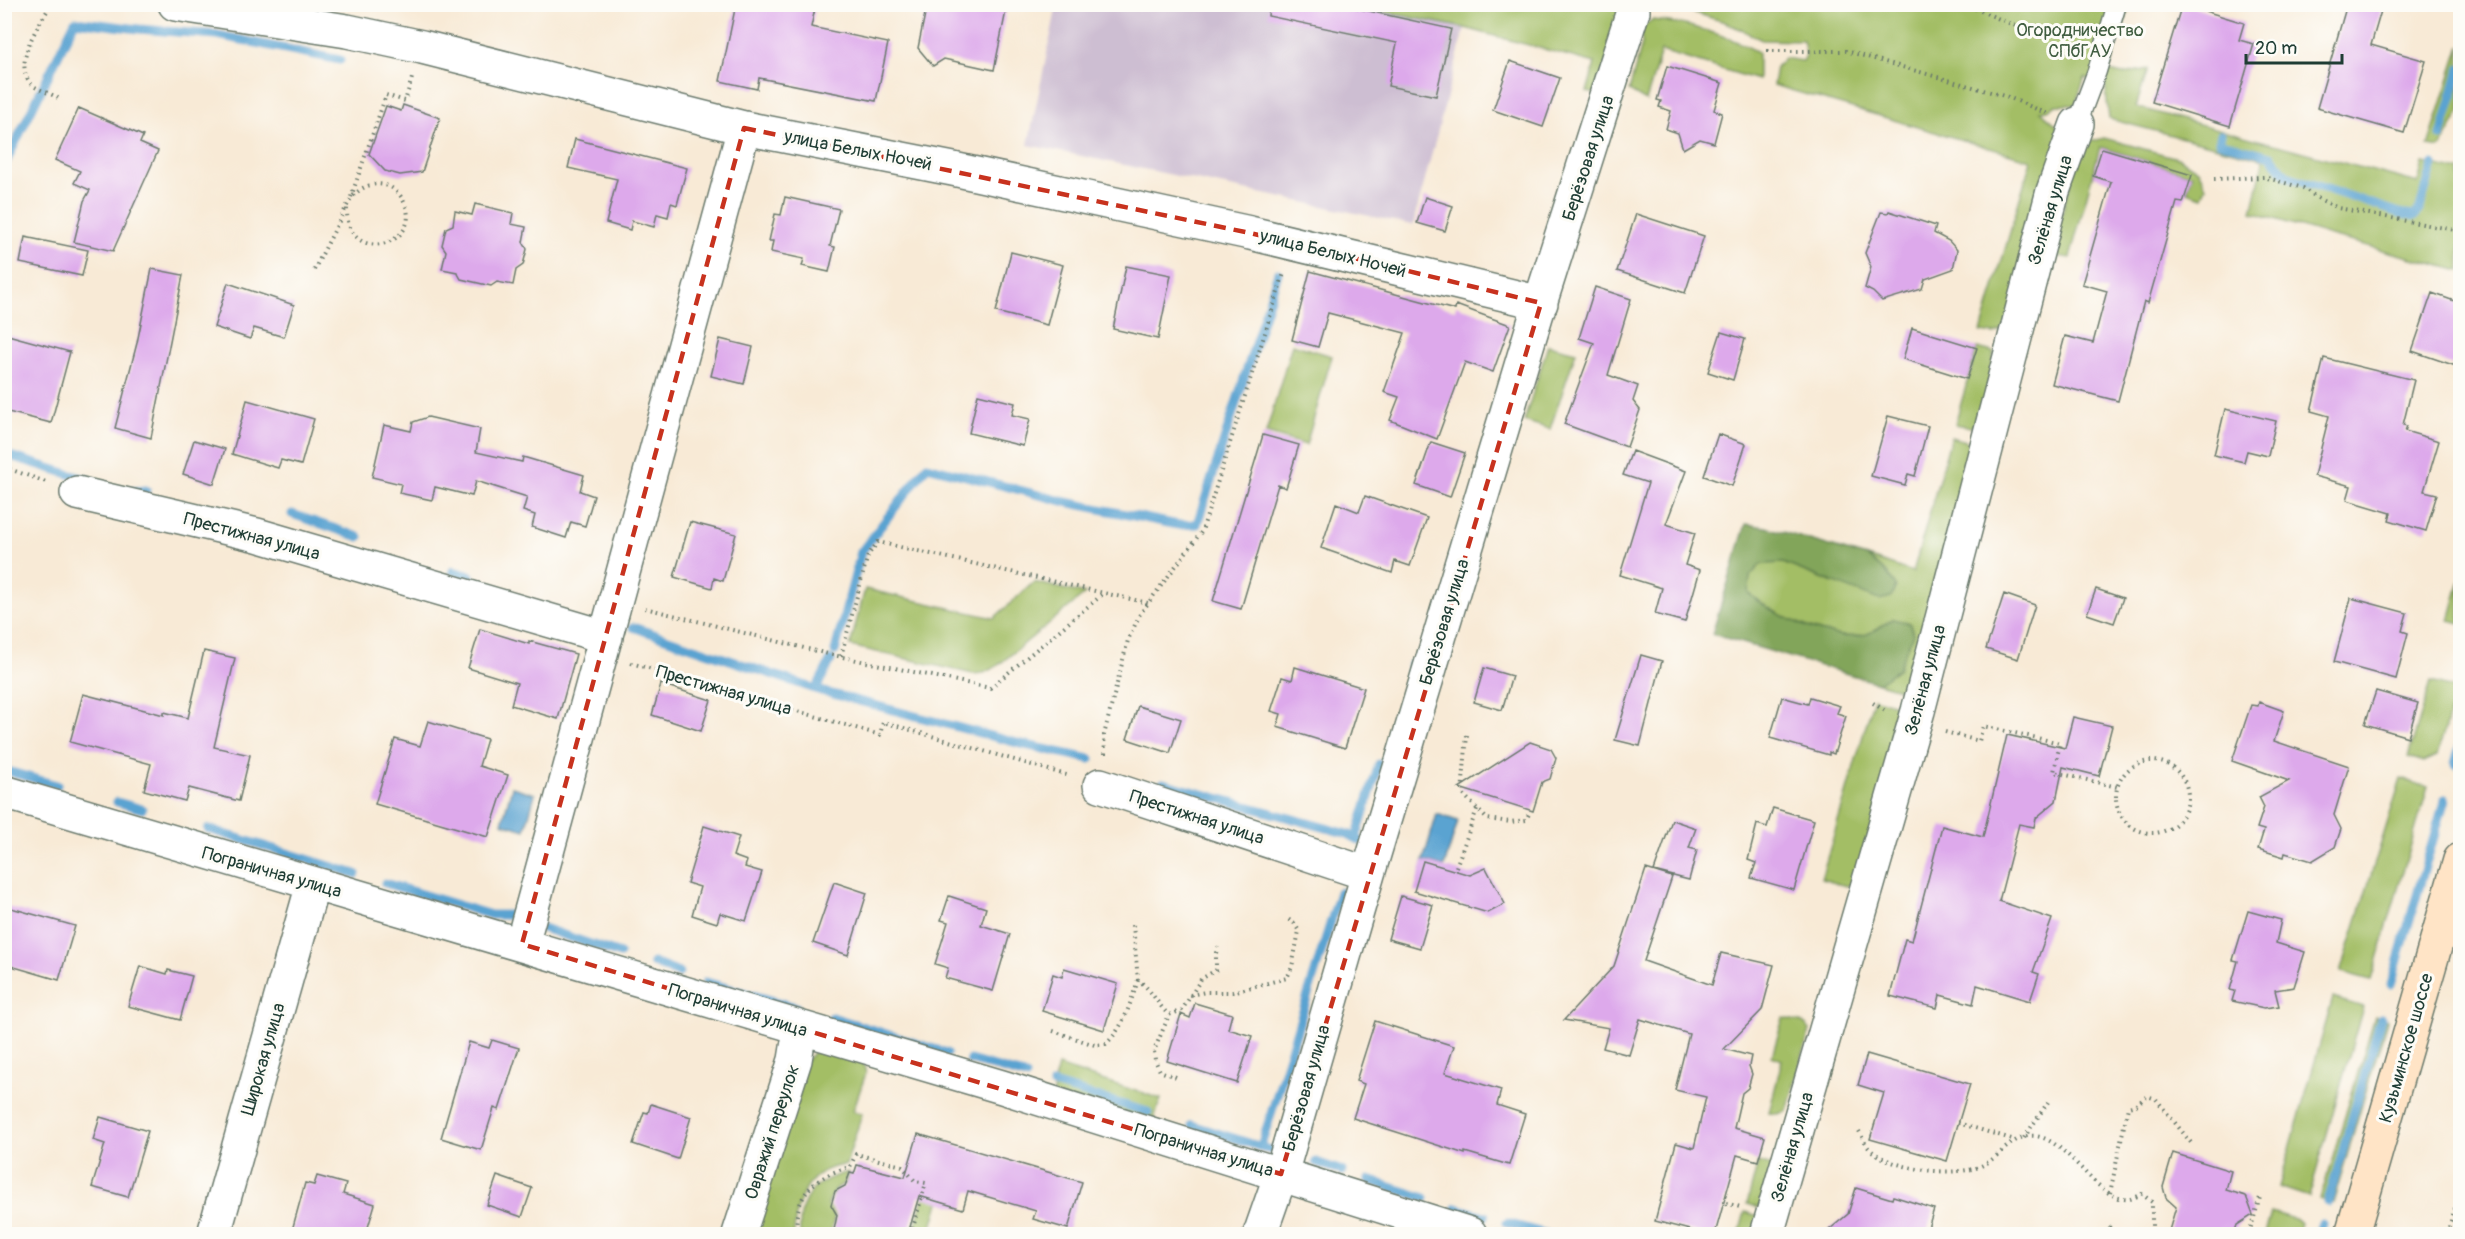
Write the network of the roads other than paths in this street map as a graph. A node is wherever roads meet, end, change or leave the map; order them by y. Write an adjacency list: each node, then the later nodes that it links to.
1 (175, 4): 5 (street, улица Белых Ночей)
2 (2117, 4): 4 (lane)
3 (1633, 11): 6 (street, Берёзовая улица)
4 (2077, 124): 21 (street, Зелёная улица)
5 (744, 128): 6 (street, улица Белых Ночей); 8 (street)
6 (1541, 303): 12 (street, Берёзовая улица)
7 (77, 493): 8 (street, Престижная улица)
8 (606, 636): 14 (street)
9 (1103, 773): 12 (street, Престижная улица)
10 (4, 792): 13 (street, Пограничная улица)
11 (2460, 860): 22 (main road, Кузьминское шоссе)
12 (1368, 874): 16 (street, Берёзовая улица)
13 (313, 884): 14 (street, Пограничная улица); 17 (street, Широкая улица)
14 (522, 944): 15 (street, Пограничная улица)
15 (800, 1029): 16 (street, Пограничная улица); 18 (street, Овражий переулок)
16 (1281, 1174): 19 (street, Берёзовая улица); 20 (street, Пограничная улица)
17 (214, 1234)
18 (739, 1234)
19 (1260, 1234)
20 (1470, 1234)
21 (1767, 1234)
22 (2352, 1234)

